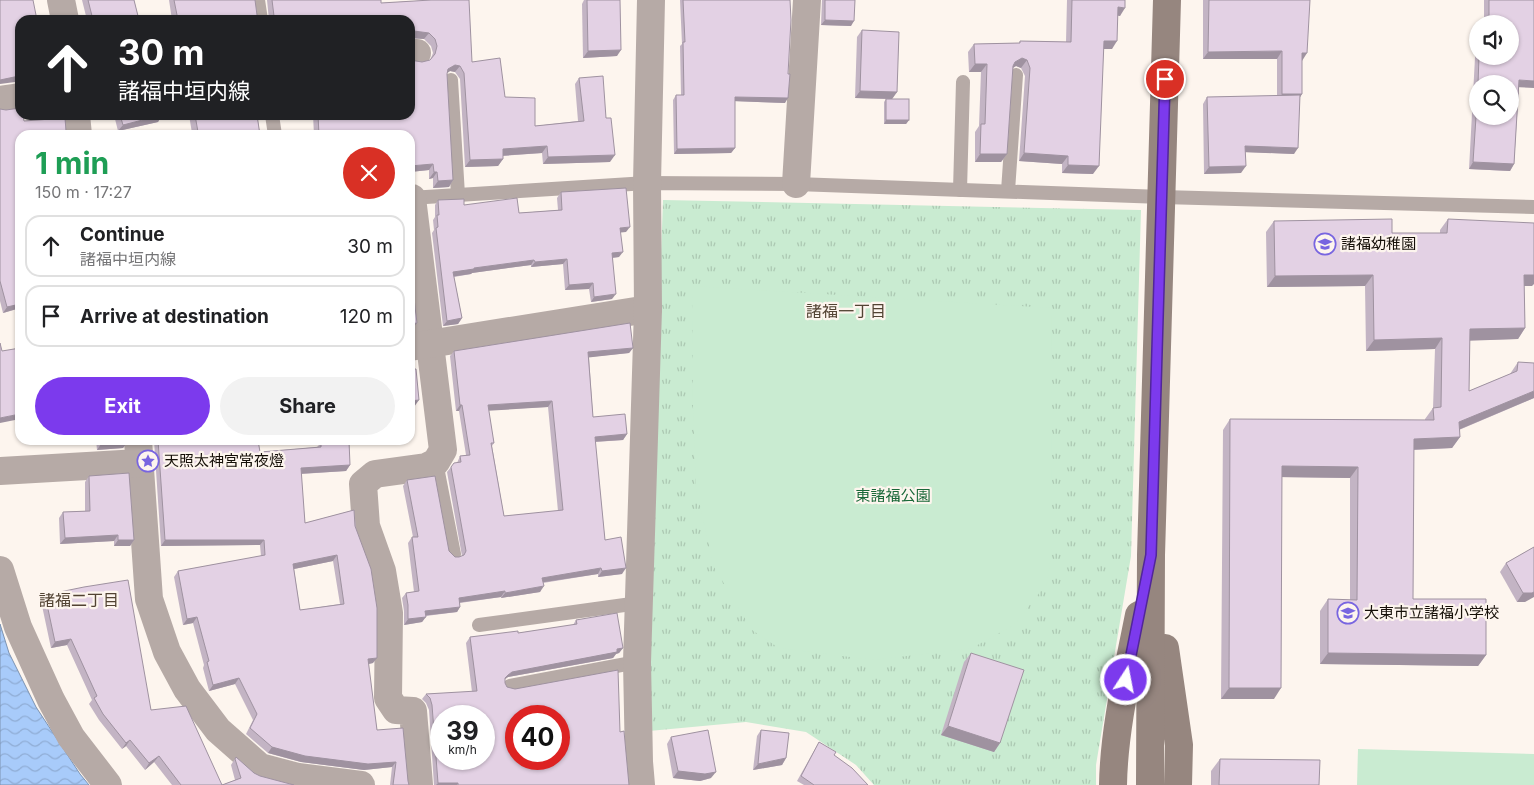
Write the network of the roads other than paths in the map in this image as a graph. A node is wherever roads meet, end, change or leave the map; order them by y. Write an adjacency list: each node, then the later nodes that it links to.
1 (61, 0): 6 (street)
2 (258, 0): 7 (lane)
3 (652, 0): 13 (street)
4 (807, 0): 14 (street)
5 (1167, 0): 18 (street)
6 (64, 15)
7 (260, 15)
8 (1016, 75): 16 (lane)
9 (451, 80): 17 (lane)
10 (964, 82): 15 (lane)
11 (15, 98): 12 (street)
12 (0, 100)
13 (647, 183): 14 (lane); 17 (lane); 22 (street)
14 (796, 184): 15 (lane)
15 (960, 190): 16 (lane)
16 (1008, 191): 18 (lane)
17 (458, 195): 19 (lane)
18 (1162, 197): 20 (lane); 28 (street)
19 (415, 198)
20 (1534, 207)
21 (415, 264): 23 (street)
22 (648, 309): 23 (street); 30 (street)
23 (420, 346): 25 (street)
24 (138, 452): 26 (street); 35 (street)
25 (436, 462): 27 (lane); 36 (street)
26 (0, 472)
27 (454, 554)
28 (1151, 555): 38 (street); 39 (street); 40 (street)
29 (0, 570): 34 (street)
30 (638, 603): 31 (lane); 32 (street)
31 (479, 625)
32 (636, 662): 33 (lane); 37 (street)
33 (510, 686)
34 (108, 785)
35 (360, 785)
36 (419, 785)
37 (641, 785)
38 (1113, 785)
39 (1150, 785)
40 (1178, 785)

